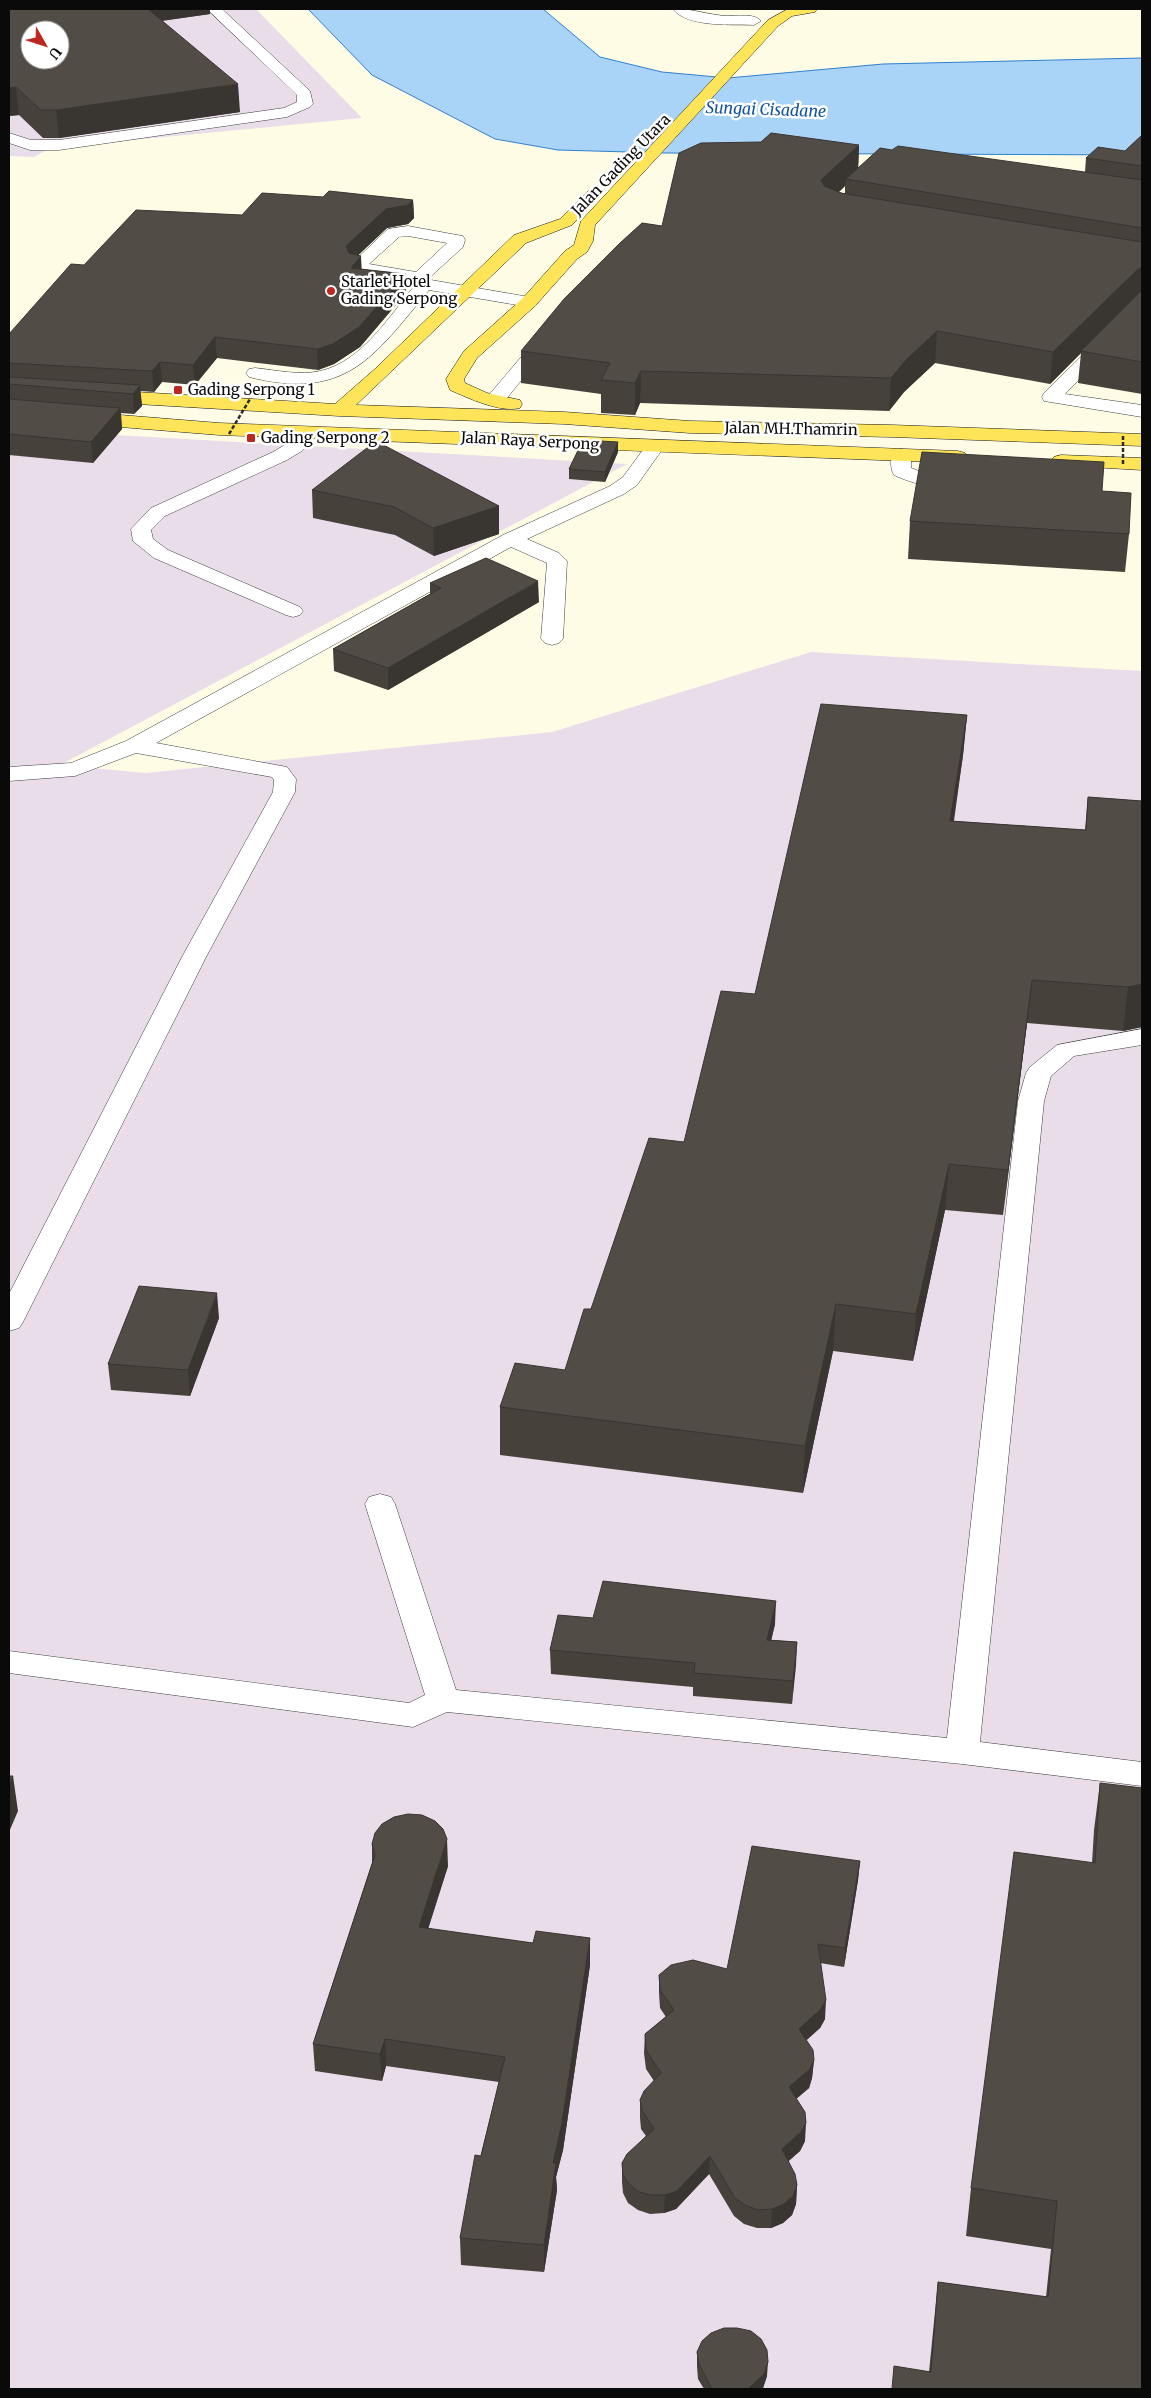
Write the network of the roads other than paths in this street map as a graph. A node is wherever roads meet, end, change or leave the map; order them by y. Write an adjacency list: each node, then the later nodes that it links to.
1 (214, 9): 6 (street)
2 (680, 9): 5 (street)
3 (771, 9): 5 (main road, Jalan Gading Utara)
4 (810, 9): 9 (main road, Jalan Gading Utara)
5 (752, 24): 8 (main road, Jalan Gading Utara)
6 (9, 138)
7 (429, 283): 7 (street); 8 (street); 12 (street)
8 (467, 289): 9 (street); 15 (main road, Jalan Gading Utara)
9 (529, 302): 14 (main road, Jalan Gading Utara)
10 (558, 324): 14 (street)
11 (1114, 333): 16 (street)
12 (255, 373)
13 (88, 396): 15 (main road, Jalan Raya Serpong)
14 (495, 400): 19 (main road, Jalan Gading Utara)
15 (339, 410): 18 (main road, Jalan Raya Serpong); 21 (main road)
16 (1142, 411)
17 (9, 412): 20 (main road, Jalan Raya Serpong)
18 (440, 414): 19 (main road, Jalan MH.Thamrin)
19 (564, 418): 22 (main road, Jalan MH.Thamrin)
20 (308, 433): 21 (main road, Jalan Raya Serpong); 30 (street)
21 (378, 436): 23 (main road, Jalan Raya Serpong)
22 (1142, 440)
23 (655, 447): 24 (main road, Jalan Raya Serpong); 29 (street)
24 (901, 455): 25 (main road, Jalan Raya Serpong); 28 (street)
25 (978, 458)
26 (1046, 460): 27 (main road)
27 (1142, 464)
28 (974, 483)
29 (510, 539): 31 (street); 32 (street)
30 (293, 611)
31 (552, 639)
32 (134, 746): 33 (street); 35 (street)
33 (9, 774)
34 (1142, 1036): 39 (street)
35 (9, 1322)
36 (380, 1504): 38 (street)
37 (9, 1662): 38 (street)
38 (443, 1700): 39 (street)
39 (962, 1752): 40 (street)
40 (1142, 1774)

